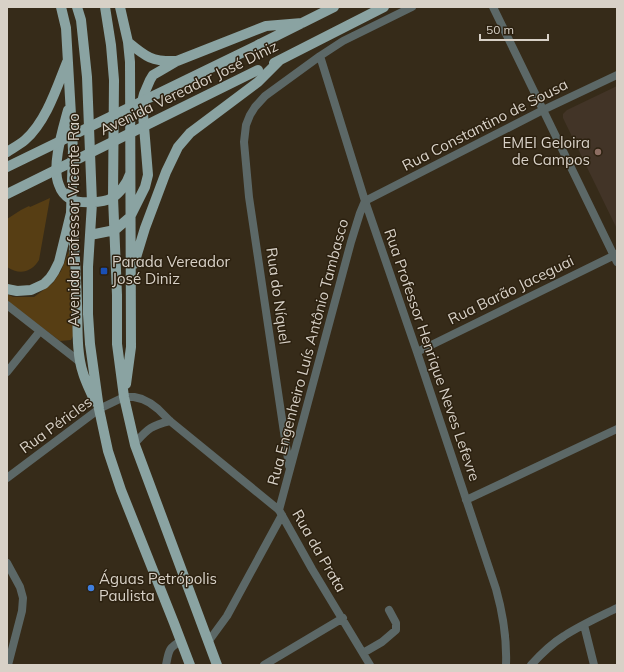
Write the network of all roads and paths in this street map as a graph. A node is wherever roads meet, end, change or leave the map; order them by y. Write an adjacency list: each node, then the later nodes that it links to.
1 (61, 7): 12 (main road, Avenida Professor Vicente Rao)
2 (77, 7): 25 (main road, Avenida Professor Vicente Rao)
3 (105, 7): 22 (main road)
4 (120, 7): 10 (main road)
5 (334, 7): 9 (main road, Avenida Vereador José Diniz)
6 (384, 7): 14 (main road, Avenida Vereador José Diniz)
7 (412, 7): 11 (street)
8 (493, 7): 17 (street)
9 (302, 23): 13 (main road); 19 (main road, Avenida Vereador José Diniz, bridge)
10 (128, 42): 13 (main road); 20 (main road)
11 (320, 56): 24 (street, Rua Professor Henrique Neves Lefevre); 43 (street, Rua do Níquel)
12 (68, 60): 16 (main road, Avenida Professor Vicente Rao); 18 (main road)
13 (177, 61): 27 (main road)
14 (279, 61): 21 (main road, Avenida Vereador José Diniz, bridge); 31 (main road)
15 (617, 75): 17 (street, Rua Constantino de Sousa)
16 (70, 99): 23 (main road, Avenida Professor Vicente Rao); 23 (main road)
17 (543, 110): 24 (street, Rua Constantino de Sousa); 30 (street)
18 (7, 152)
19 (7, 167)
20 (131, 171): 22 (main road); 27 (main road)
21 (7, 194)
22 (113, 197): 25 (main road); 28 (main road)
23 (72, 200): 25 (main road); 26 (main road, Avenida Professor Vicente Rao)
24 (365, 201): 35 (street, Rua Professor Henrique Neves Lefevre); 43 (street, Rua Engenheiro Luís Antônio Tambasco)
25 (92, 203): 29 (main road, Avenida Professor Vicente Rao)
26 (71, 213): 32 (main road); 36 (main road, Avenida Professor Vicente Rao)
27 (130, 217): 28 (main road); 31 (main road)
28 (115, 230): 29 (main road); 38 (main road)
29 (90, 235): 39 (main road, Avenida Professor Vicente Rao)
30 (616, 257): 35 (street, Rua Barão Jaceguai)
31 (130, 273): 38 (main road)
32 (7, 289)
33 (7, 305): 34 (street)
34 (40, 331): 36 (street); 37 (street)
35 (418, 352): 45 (street, Rua Professor Henrique Neves Lefevre)
36 (80, 362): 39 (main road, Avenida Professor Vicente Rao)
37 (7, 372)
38 (124, 397): 39 (street, Rua Péricles); 40 (street, Rua da Prata); 42 (main road)
39 (99, 409): 44 (street, Rua Péricles); 52 (main road, Avenida Professor Vicente Rao)
40 (170, 421): 42 (street); 46 (street, Rua da Prata)
41 (617, 429): 45 (street)
42 (135, 443): 53 (main road)
43 (290, 470): 46 (street, Rua Engenheiro Luís Antônio Tambasco)
44 (7, 478)
45 (466, 500): 61 (street, Rua Professor Henrique Neves Lefevre)
46 (281, 513): 50 (street, Rua da Prata); 53 (street, Rua Engenheiro Luís Antônio Tambasco)
47 (7, 563): 55 (street)
48 (617, 608): 51 (street)
49 (389, 610): 54 (street)
50 (343, 618): 54 (street, Rua da Prata); 59 (street)
51 (584, 625): 62 (street); 63 (street)
52 (181, 641): 56 (street); 57 (main road, Avenida Professor Vicente Rao)
53 (208, 642): 58 (main road)
54 (363, 653): 60 (street, Rua da Prata)
55 (8, 665)
56 (166, 665)
57 (190, 665)
58 (218, 665)
59 (264, 665)
60 (370, 665)
61 (506, 665)
62 (530, 665)
63 (594, 665)

